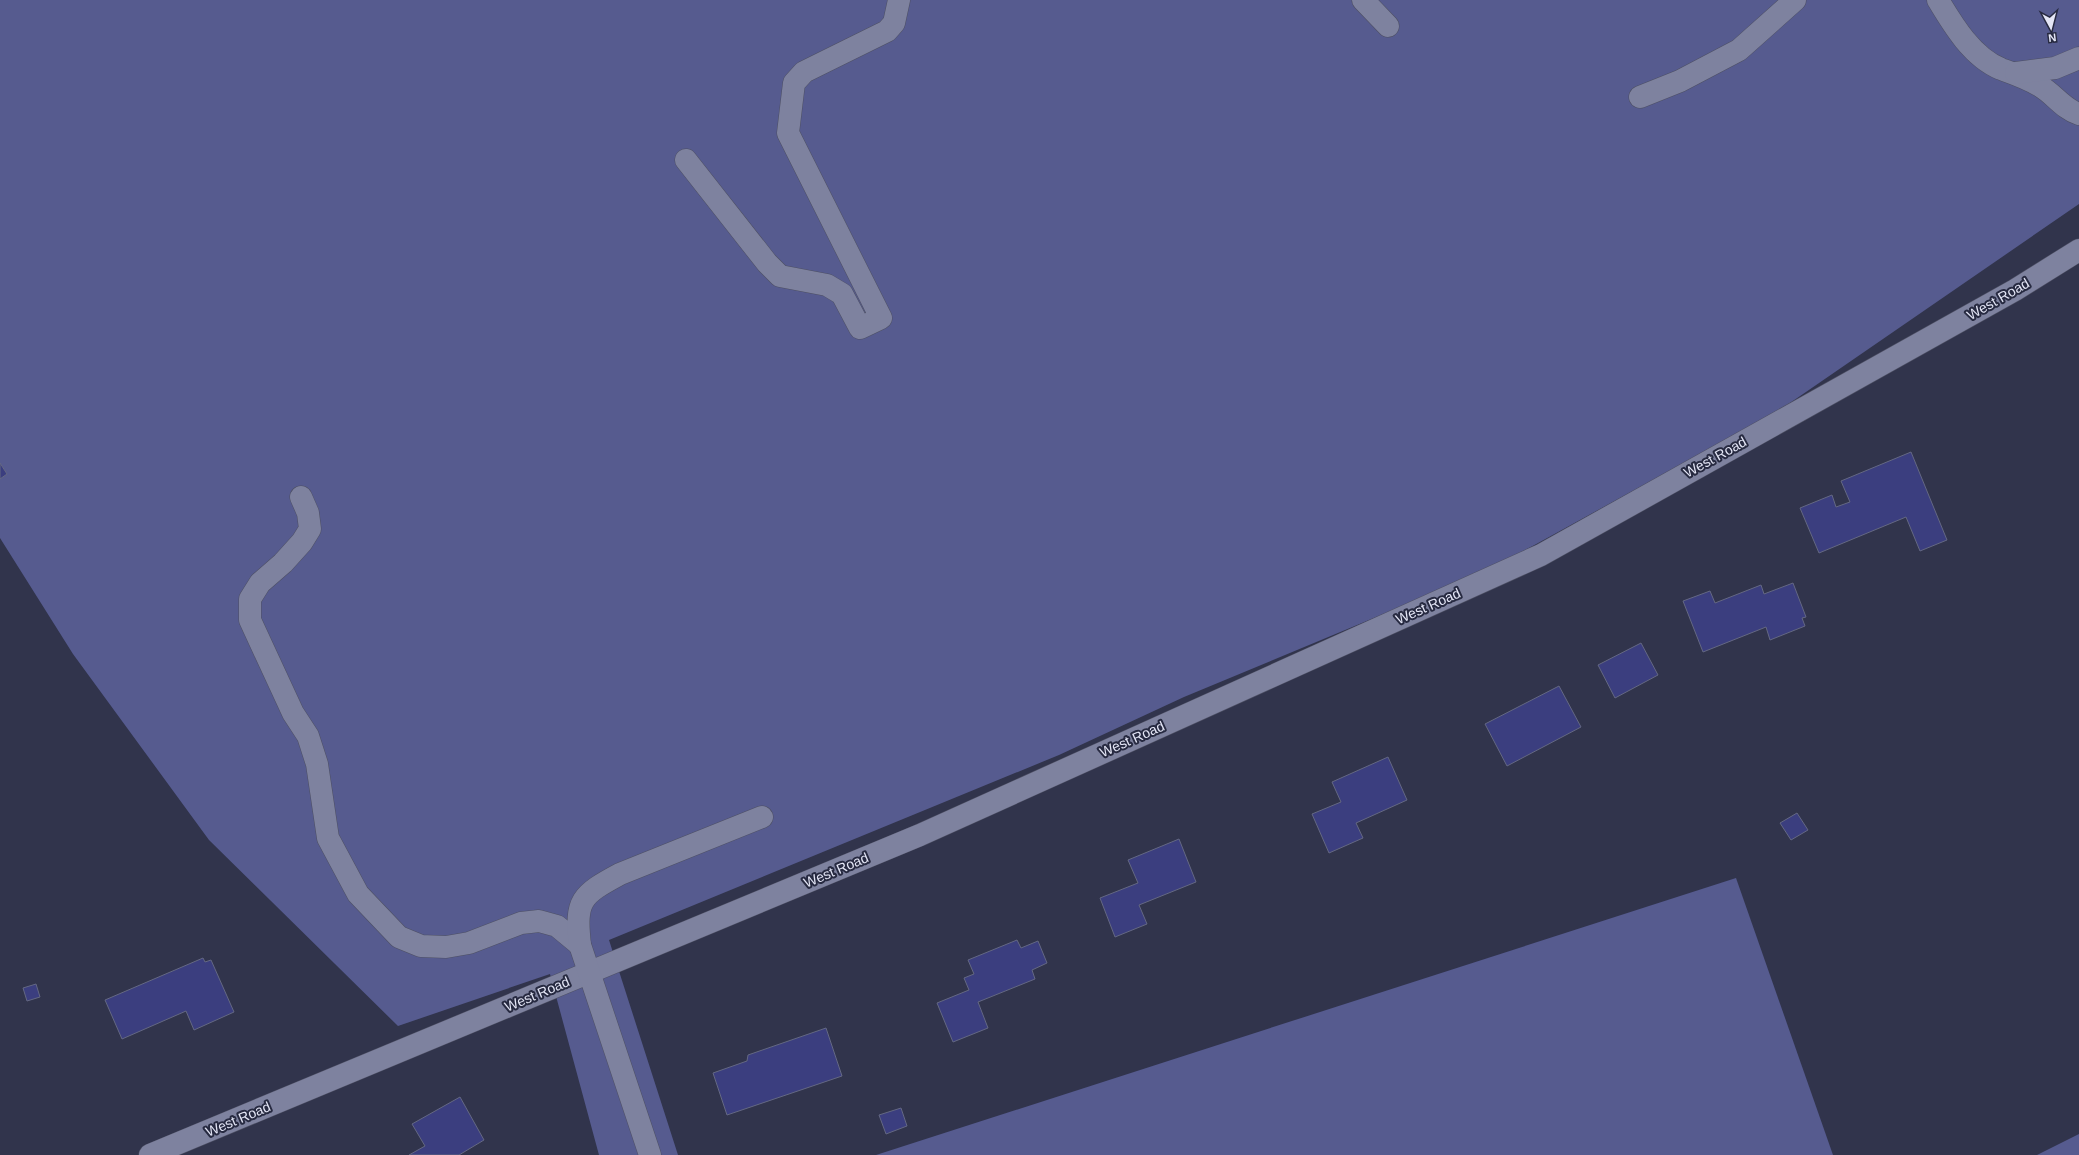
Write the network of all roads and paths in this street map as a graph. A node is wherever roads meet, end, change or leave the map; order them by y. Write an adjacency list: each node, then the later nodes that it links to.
1 (899, 0): 10 (street)
2 (1363, 0): 5 (street)
3 (1795, 0): 8 (street)
4 (1938, 0): 7 (street)
5 (1388, 26)
6 (2079, 58): 7 (street)
7 (2016, 73): 9 (street)
8 (1640, 97)
9 (2079, 114)
10 (686, 160)
11 (2079, 250): 15 (street, West Road)
12 (301, 497): 14 (street)
13 (762, 817): 14 (street)
14 (580, 945): 15 (street)
15 (589, 972): 16 (street, West Road); 17 (street)
16 (150, 1155)
17 (650, 1155)

